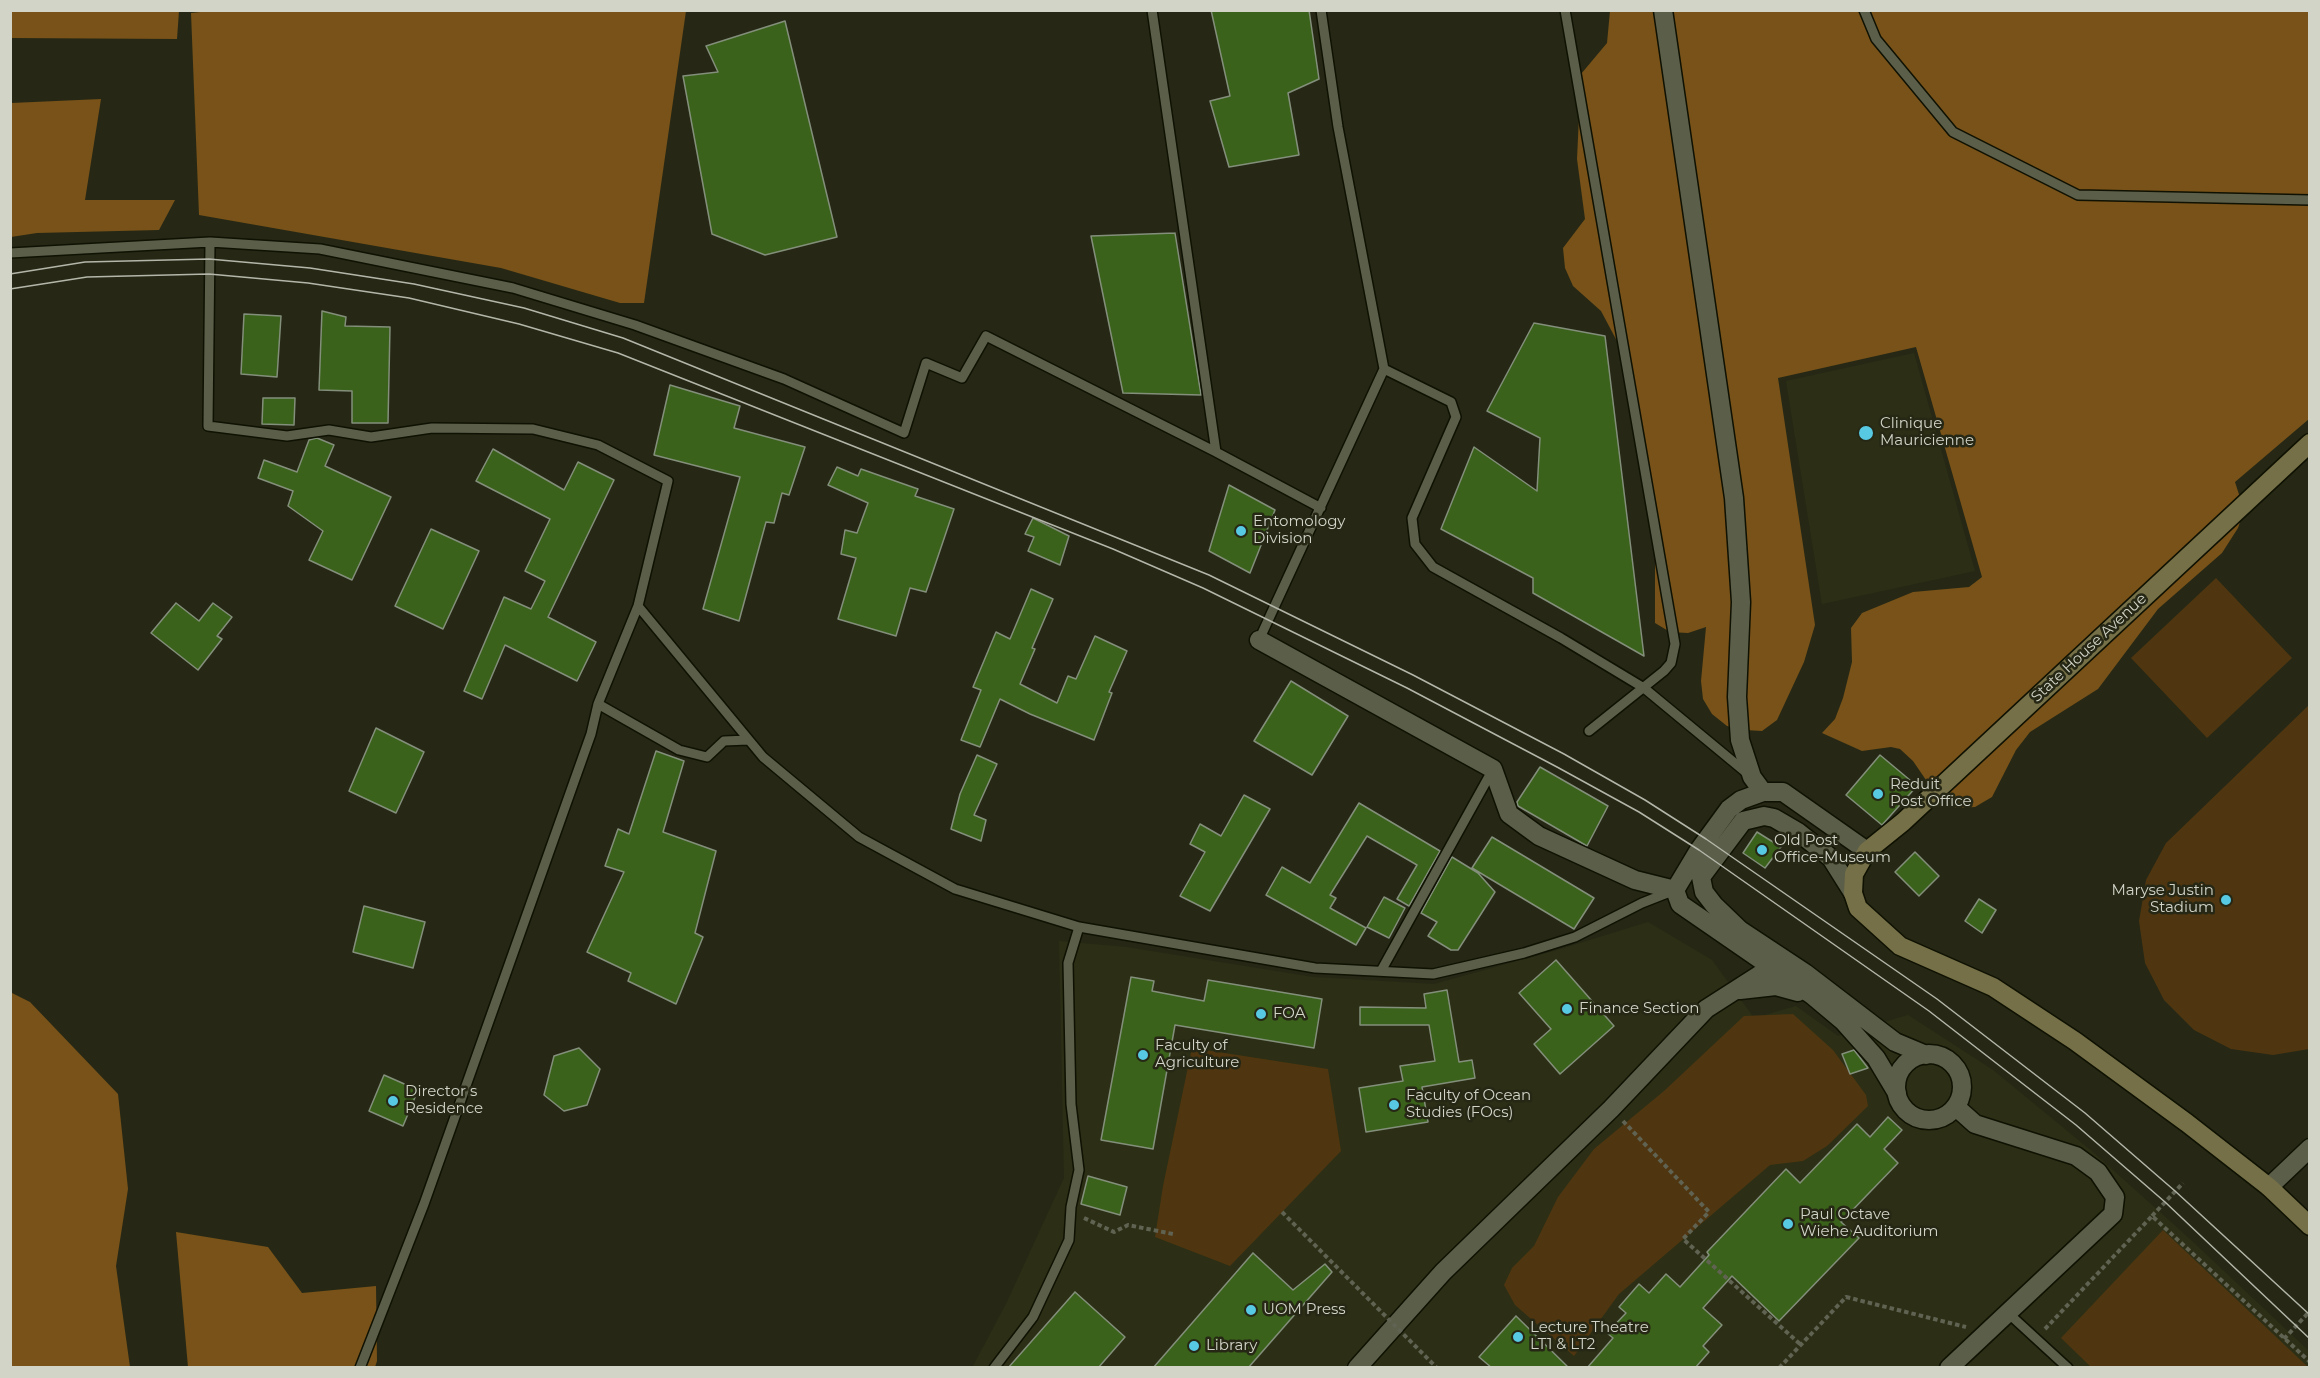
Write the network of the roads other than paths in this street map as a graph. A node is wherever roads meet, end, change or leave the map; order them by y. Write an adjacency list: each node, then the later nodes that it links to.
1 (1152, 10): 11 (lane)
2 (1321, 10): 9 (lane)
3 (1565, 10): 15 (lane)
4 (1663, 10): 20 (street)
5 (1864, 10): 6 (lane)
6 (2310, 200)
7 (210, 242): 8 (lane); 11 (lane); 13 (lane)
8 (10, 253)
9 (1384, 369): 12 (lane); 15 (lane)
10 (2310, 443): 21 (street, State House Avenue)
11 (1216, 452): 12 (lane)
12 (1321, 508): 14 (lane)
13 (638, 606): 16 (lane); 18 (lane)
14 (1259, 640): 19 (street)
15 (1644, 688): 17 (lane); 20 (lane)
16 (598, 704): 18 (lane); 36 (lane)
17 (1588, 731)
18 (748, 740): 24 (lane)
19 (1493, 770): 22 (street); 26 (lane)
20 (1758, 784): 21 (street); 22 (street)
21 (1867, 850): 23 (street)
22 (1675, 890): 25 (street); 26 (lane)
23 (1853, 893): 29 (street); 33 (street)
24 (1079, 927): 26 (lane); 37 (lane)
25 (1770, 968): 27 (street); 28 (street)
26 (1381, 971)
27 (1729, 992): 28 (street); 38 (street)
28 (1812, 995): 30 (street)
29 (1926, 1055): 30 (street); 31 (street)
30 (1897, 1093): 31 (street)
31 (1956, 1107): 35 (street)
32 (2310, 1148): 33 (street)
33 (2269, 1187): 34 (street)
34 (2310, 1226)
35 (2008, 1313): 39 (street); 40 (lane)
36 (360, 1368)
37 (994, 1368)
38 (1358, 1368)
39 (1949, 1368)
40 (2068, 1368)

